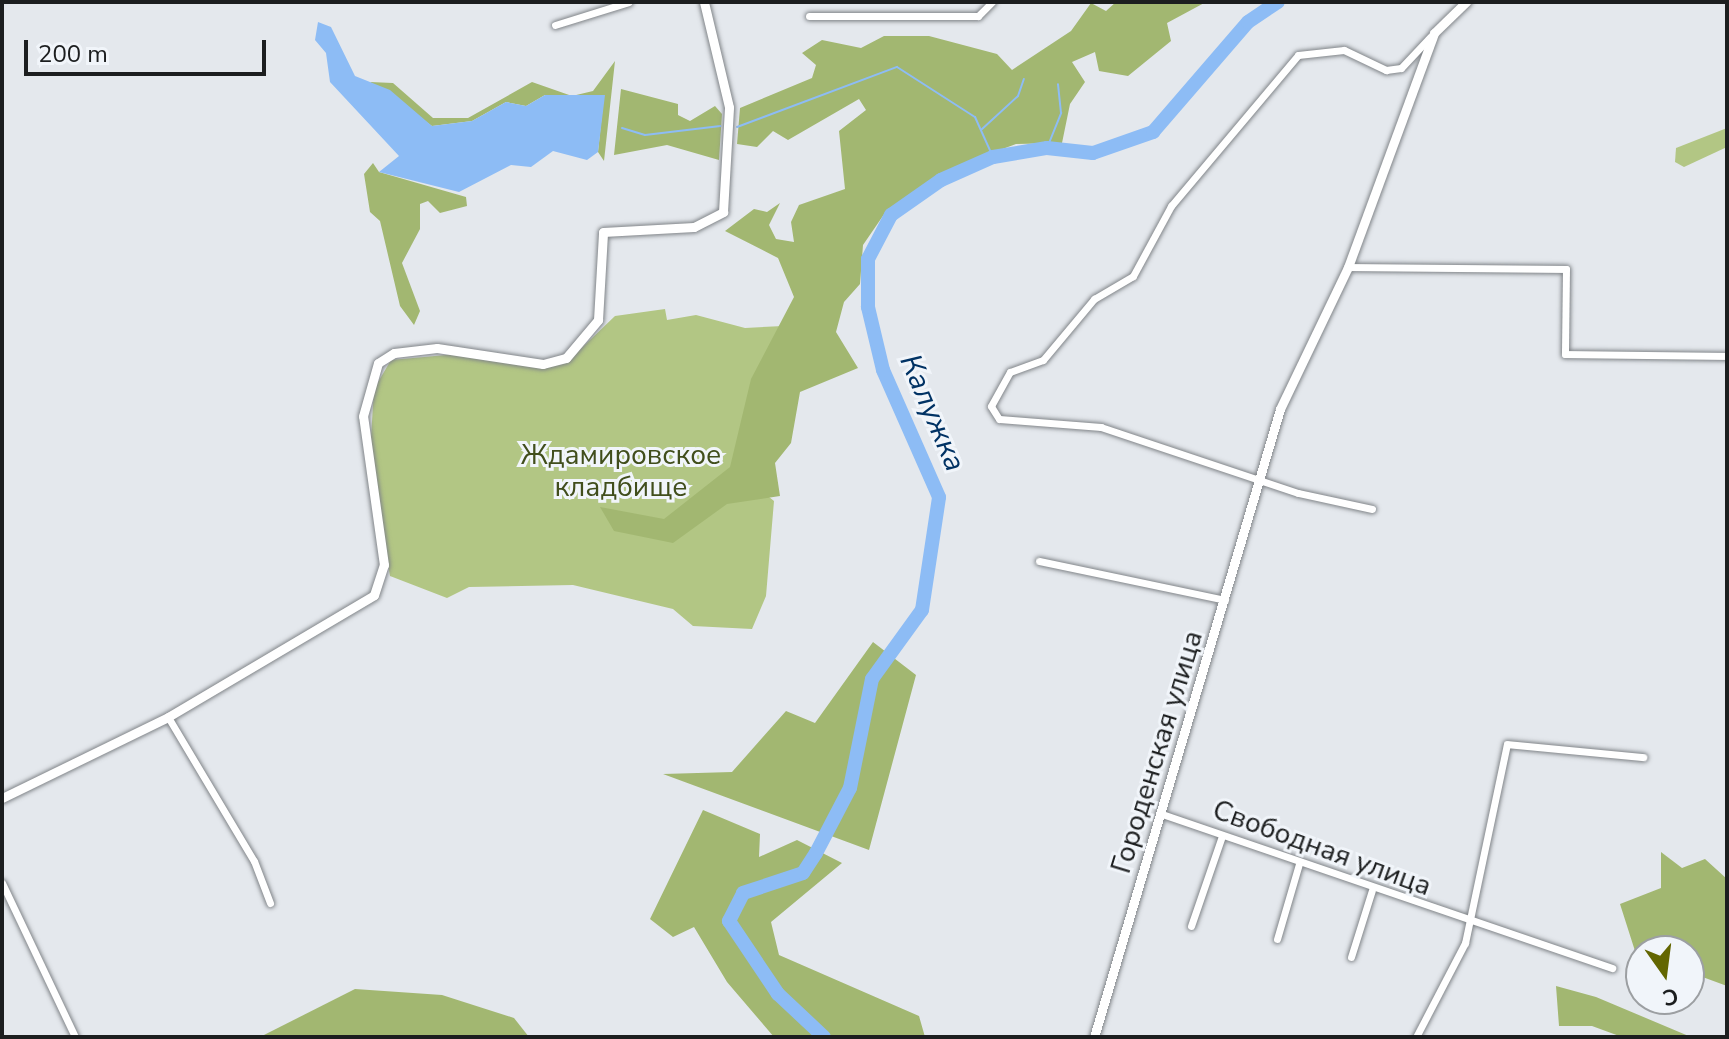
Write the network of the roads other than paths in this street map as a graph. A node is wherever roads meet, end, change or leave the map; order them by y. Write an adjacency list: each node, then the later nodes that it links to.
1 (629, 2): 6 (street)
2 (704, 2): 14 (street)
3 (992, 2): 5 (street)
4 (1466, 2): 7 (street, Городенская улица)
5 (809, 16)
6 (555, 25)
7 (1434, 33): 8 (street, Городенская улица); 10 (street, Городенская улица)
8 (1348, 267): 9 (street); 10 (street, Городенская улица)
9 (1727, 356)
10 (1261, 478): 11 (street, Городенская улица); 13 (street, Городенская улица)
11 (1372, 509)
12 (1039, 561): 13 (street)
13 (1225, 600): 17 (street, Городенская улица)
14 (168, 717): 16 (street); 22 (street)
15 (1643, 757): 23 (street)
16 (2, 798)
17 (1162, 814): 18 (street, Свободная улица); 29 (street, Городенская улица)
18 (1222, 836): 19 (street, Свободная улица); 24 (street)
19 (1299, 864): 21 (street, Свободная улица); 25 (street)
20 (2, 883): 28 (street)
21 (1372, 890): 23 (street, Свободная улица); 26 (street)
22 (270, 903)
23 (1467, 924): 27 (street, Свободная улица); 30 (street)
24 (1191, 926)
25 (1277, 939)
26 (1351, 957)
27 (1612, 968)
28 (75, 1037)
29 (1094, 1037)
30 (1416, 1037)

